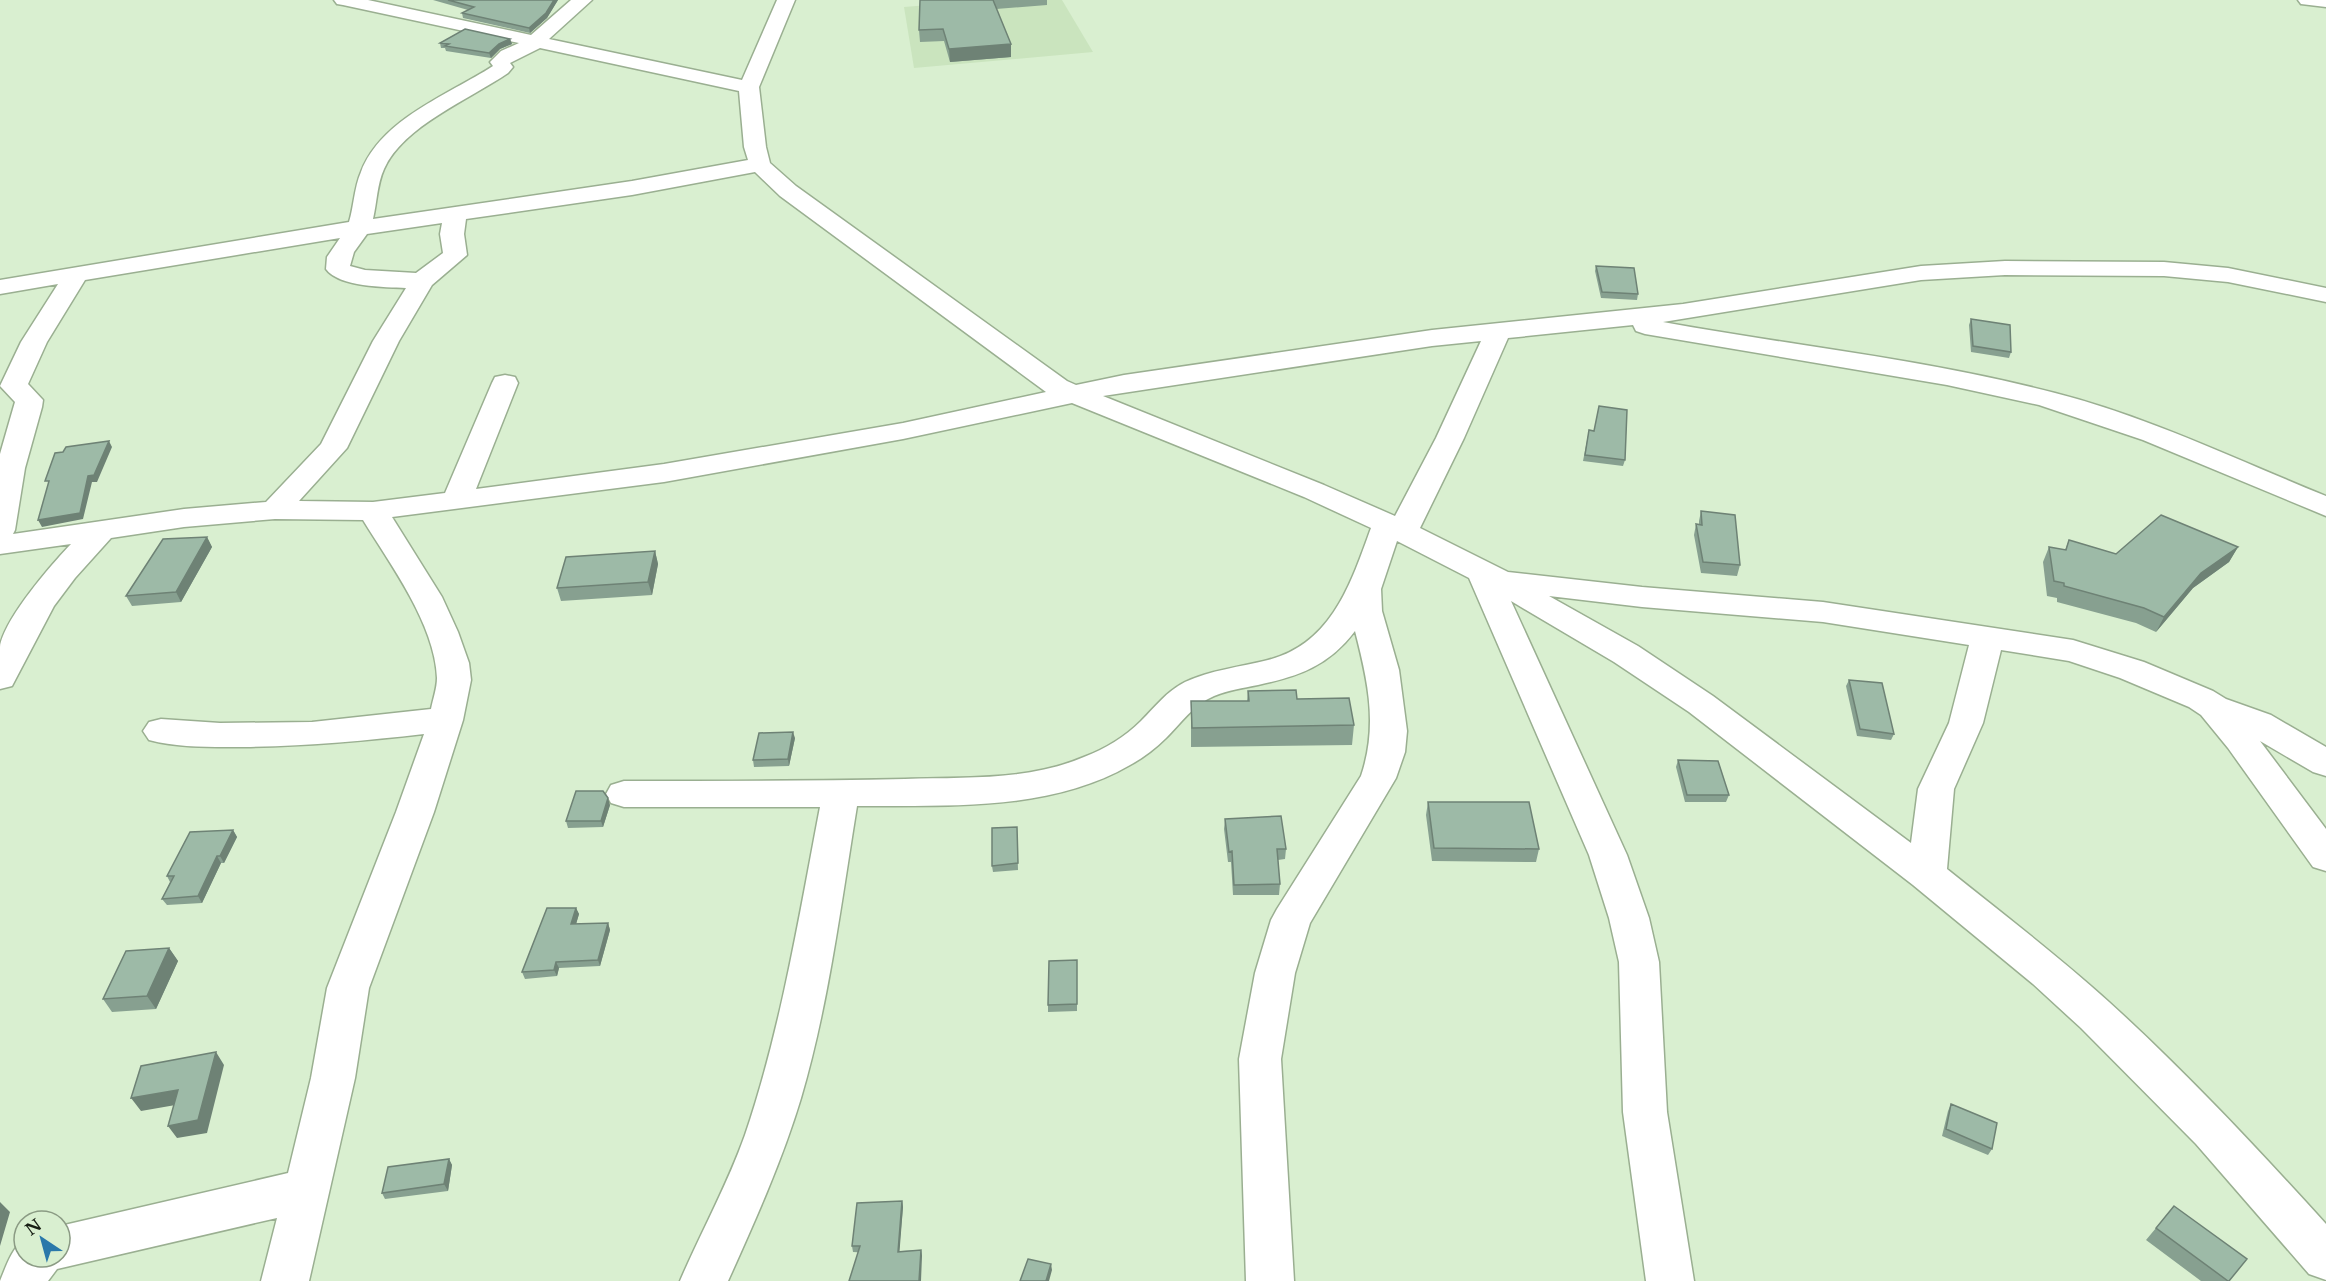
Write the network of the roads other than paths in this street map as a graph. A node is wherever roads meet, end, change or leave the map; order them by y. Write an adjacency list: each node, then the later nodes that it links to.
1 (344, 0): 8 (street)
2 (583, 0): 7 (street)
3 (786, 0): 10 (street)
4 (2307, 0): 6 (street)
5 (547, 2): 7 (street)
6 (2326, 2)
7 (559, 19): 8 (street); 9 (street)
8 (534, 42): 9 (street); 13 (street)
9 (598, 56): 10 (street)
10 (749, 87): 11 (street)
11 (760, 164): 12 (street); 22 (street)
12 (455, 214): 13 (street); 15 (street)
13 (359, 227): 14 (street); 15 (street)
14 (76, 274): 16 (street); 21 (street)
15 (422, 281): 25 (street)
16 (0, 287)
17 (2326, 294): 18 (street)
18 (1616, 320): 19 (street); 24 (street)
19 (1498, 332): 22 (street); 27 (street)
20 (505, 383): 23 (street)
21 (7, 387): 28 (street)
22 (1068, 393): 23 (street); 27 (street)
23 (456, 501): 26 (street)
24 (2326, 507)
25 (276, 510): 26 (street); 29 (street)
26 (374, 511): 36 (street)
27 (1396, 528): 31 (street); 32 (street)
28 (0, 530)
29 (101, 531): 30 (street); 34 (street)
30 (0, 545)
31 (1490, 576): 33 (street); 42 (street); 49 (street)
32 (1365, 589): 40 (street); 48 (street)
33 (1988, 637): 35 (street); 42 (street)
34 (0, 678)
35 (2213, 707): 38 (street); 41 (street)
36 (446, 720): 37 (street); 43 (street)
37 (161, 731)
38 (2326, 763)
39 (624, 794): 40 (street)
40 (841, 794): 47 (street)
41 (2326, 857)
42 (1927, 875): 45 (street)
43 (308, 1189): 44 (street); 46 (street)
44 (72, 1245)
45 (2326, 1258)
46 (285, 1281)
47 (704, 1281)
48 (1270, 1281)
49 (1670, 1281)

